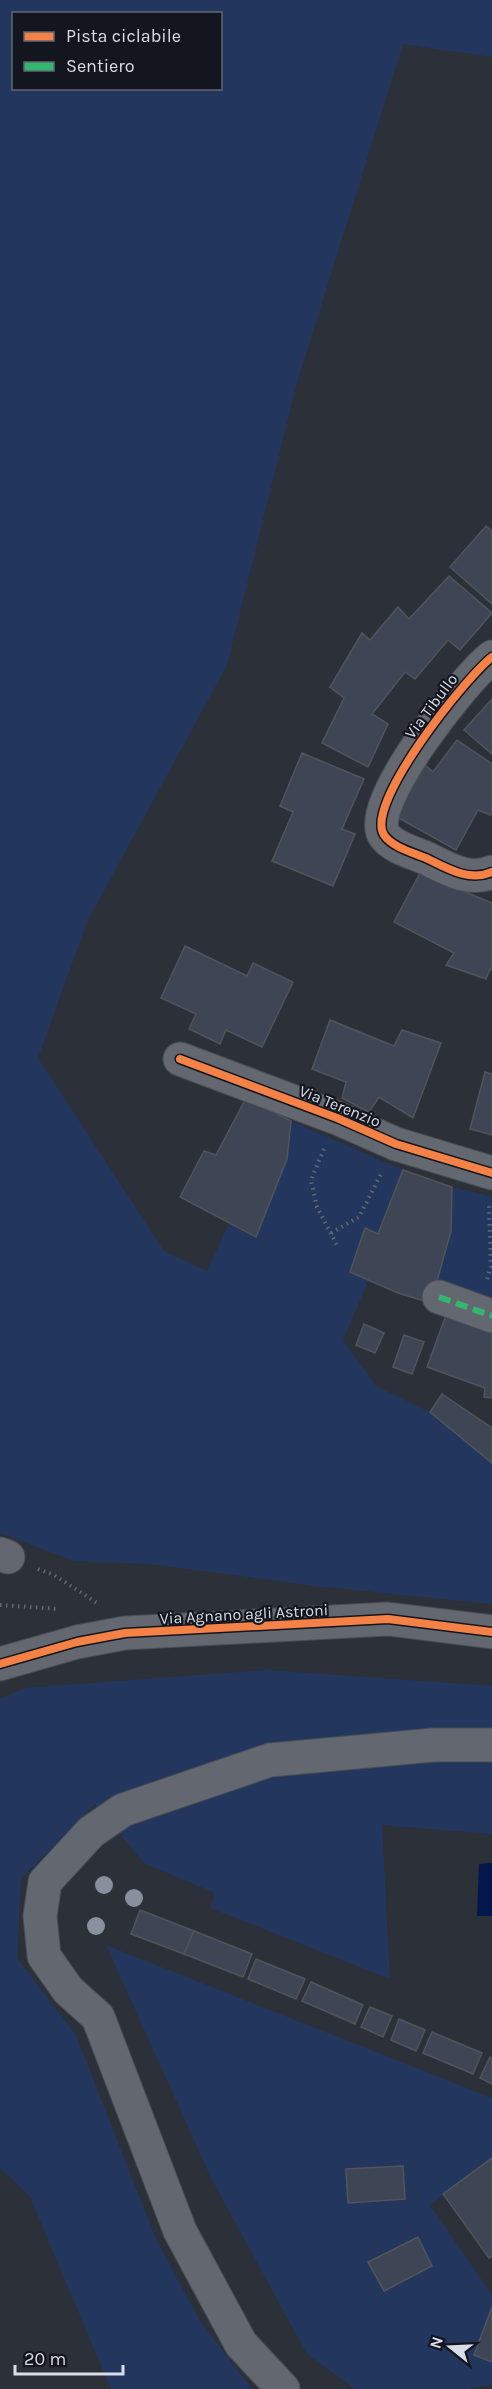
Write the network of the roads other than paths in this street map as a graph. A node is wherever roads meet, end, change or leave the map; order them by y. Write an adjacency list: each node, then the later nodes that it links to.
1 (492, 657): 2 (street, Via Tibullo)
2 (492, 872)
3 (180, 1059): 4 (street, Via Terenzio)
4 (490, 1172)
5 (439, 1297): 6 (street)
6 (484, 1315)
7 (492, 1632): 8 (street, Via Agnano agli Astroni)
8 (0, 1664)
9 (492, 1745): 10 (street)
10 (283, 2389)

